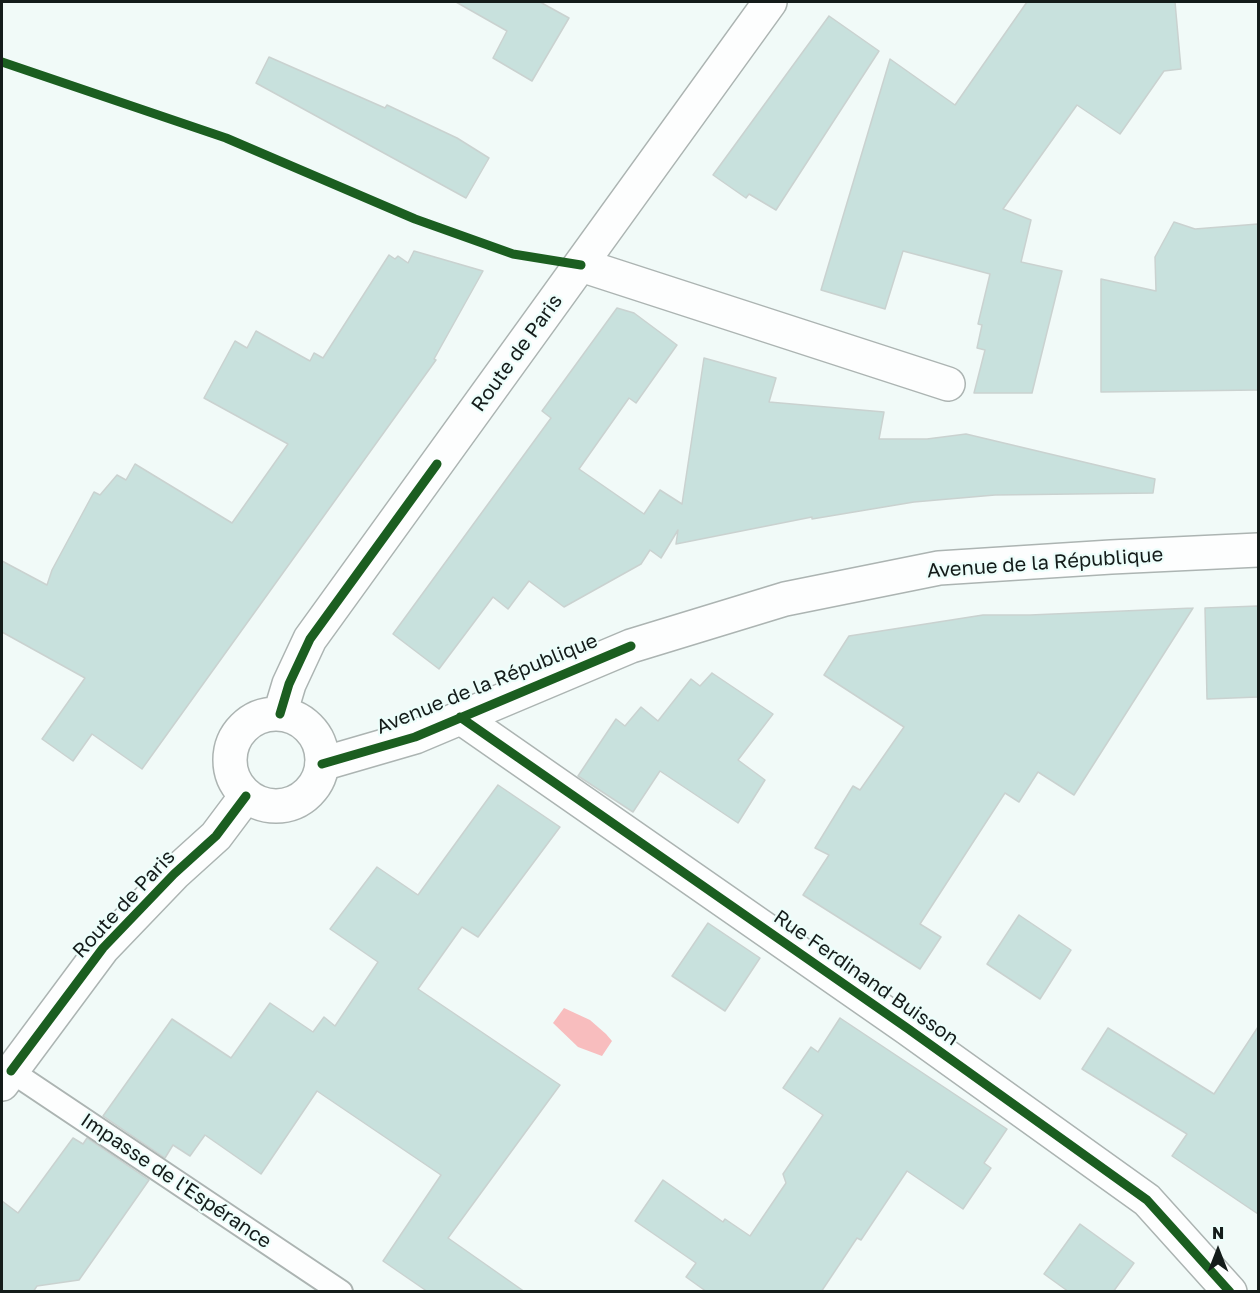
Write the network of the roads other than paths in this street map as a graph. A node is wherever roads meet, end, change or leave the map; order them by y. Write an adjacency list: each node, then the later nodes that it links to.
1 (770, 2): 2 (street, Route de Paris)
2 (581, 265): 3 (street); 5 (street, Route de Paris)
3 (948, 384)
4 (1258, 550): 6 (street, Avenue de la République)
5 (280, 714): 7 (street); 8 (street)
6 (460, 717): 7 (street, Avenue de la République); 11 (street, Rue Ferdinand Buisson)
7 (322, 764): 8 (street)
8 (246, 796): 9 (street, Route de Paris)
9 (6, 1077): 10 (lane, Impasse de l'Espérance)
10 (341, 1292)
11 (1230, 1292)

